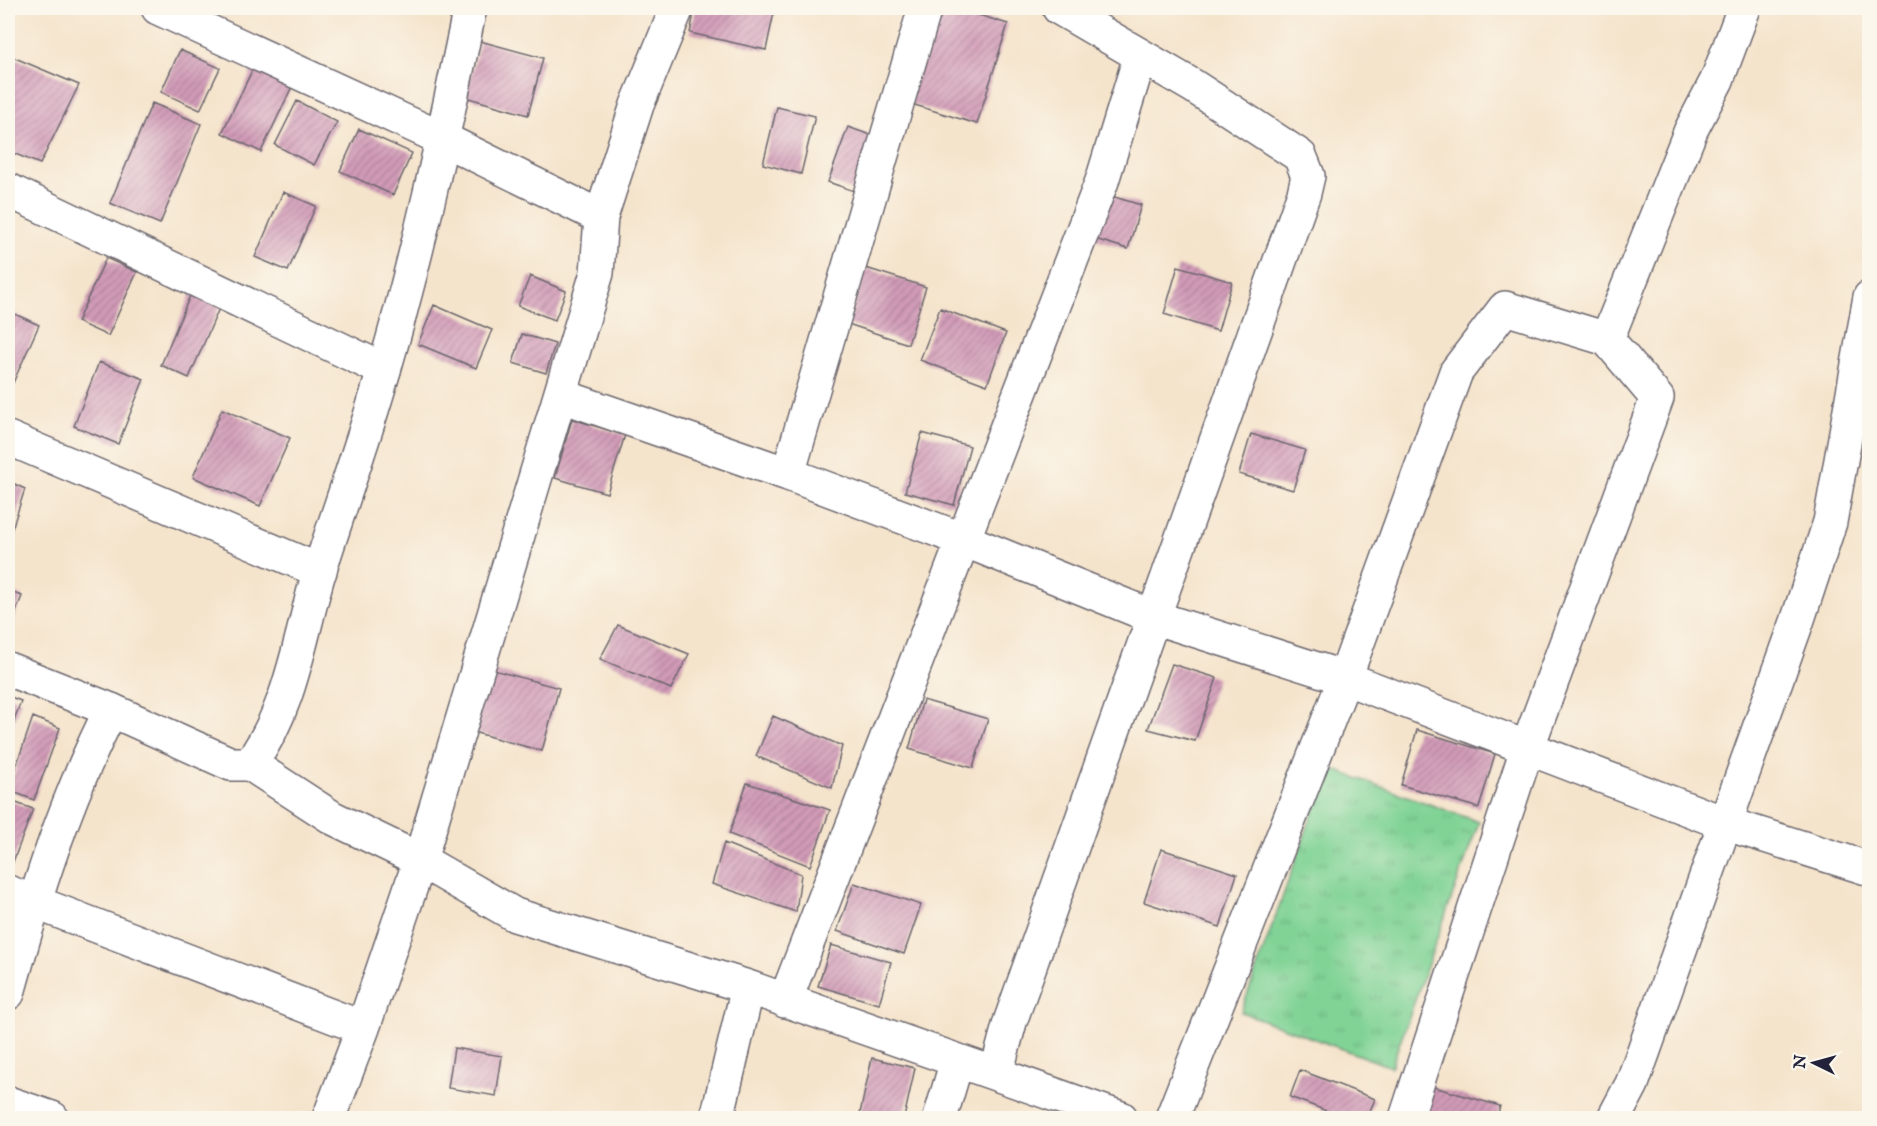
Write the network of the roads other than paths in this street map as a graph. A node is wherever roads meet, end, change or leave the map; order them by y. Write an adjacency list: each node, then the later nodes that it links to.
1 (158, 8): 8 (street)
2 (470, 8): 8 (street)
3 (676, 8): 10 (street)
4 (925, 8): 16 (street)
5 (1059, 8): 7 (street)
6 (1744, 8): 12 (street)
7 (1140, 57): 17 (street); 19 (street)
8 (443, 139): 10 (street); 13 (street)
9 (8, 190): 13 (street)
10 (601, 217): 14 (street)
11 (1869, 297): 25 (street)
12 (1607, 339): 21 (street); 23 (street)
13 (384, 370): 18 (street)
14 (562, 396): 16 (street); 26 (street)
15 (8, 438): 18 (street)
16 (788, 474): 17 (street)
17 (964, 540): 19 (street); 31 (street)
18 (320, 571): 24 (street)
19 (1155, 618): 21 (street); 34 (street)
20 (8, 669): 22 (street)
21 (1345, 678): 23 (street); 41 (street)
22 (111, 710): 24 (street); 28 (street)
23 (1528, 746): 25 (street); 42 (street)
24 (250, 764): 26 (street)
25 (1724, 823): 27 (street); 43 (street)
26 (420, 860): 29 (street); 32 (street)
27 (1869, 869)
28 (20, 898): 30 (street); 32 (street)
29 (748, 987): 31 (street); 38 (street)
30 (8, 993)
31 (785, 1001): 33 (street)
32 (363, 1028): 37 (street)
33 (957, 1061): 34 (street); 39 (street)
34 (996, 1074): 40 (street)
35 (8, 1102): 36 (street)
36 (52, 1119)
37 (329, 1119)
38 (717, 1119)
39 (940, 1119)
40 (1121, 1119)
41 (1172, 1119)
42 (1406, 1119)
43 (1614, 1119)

